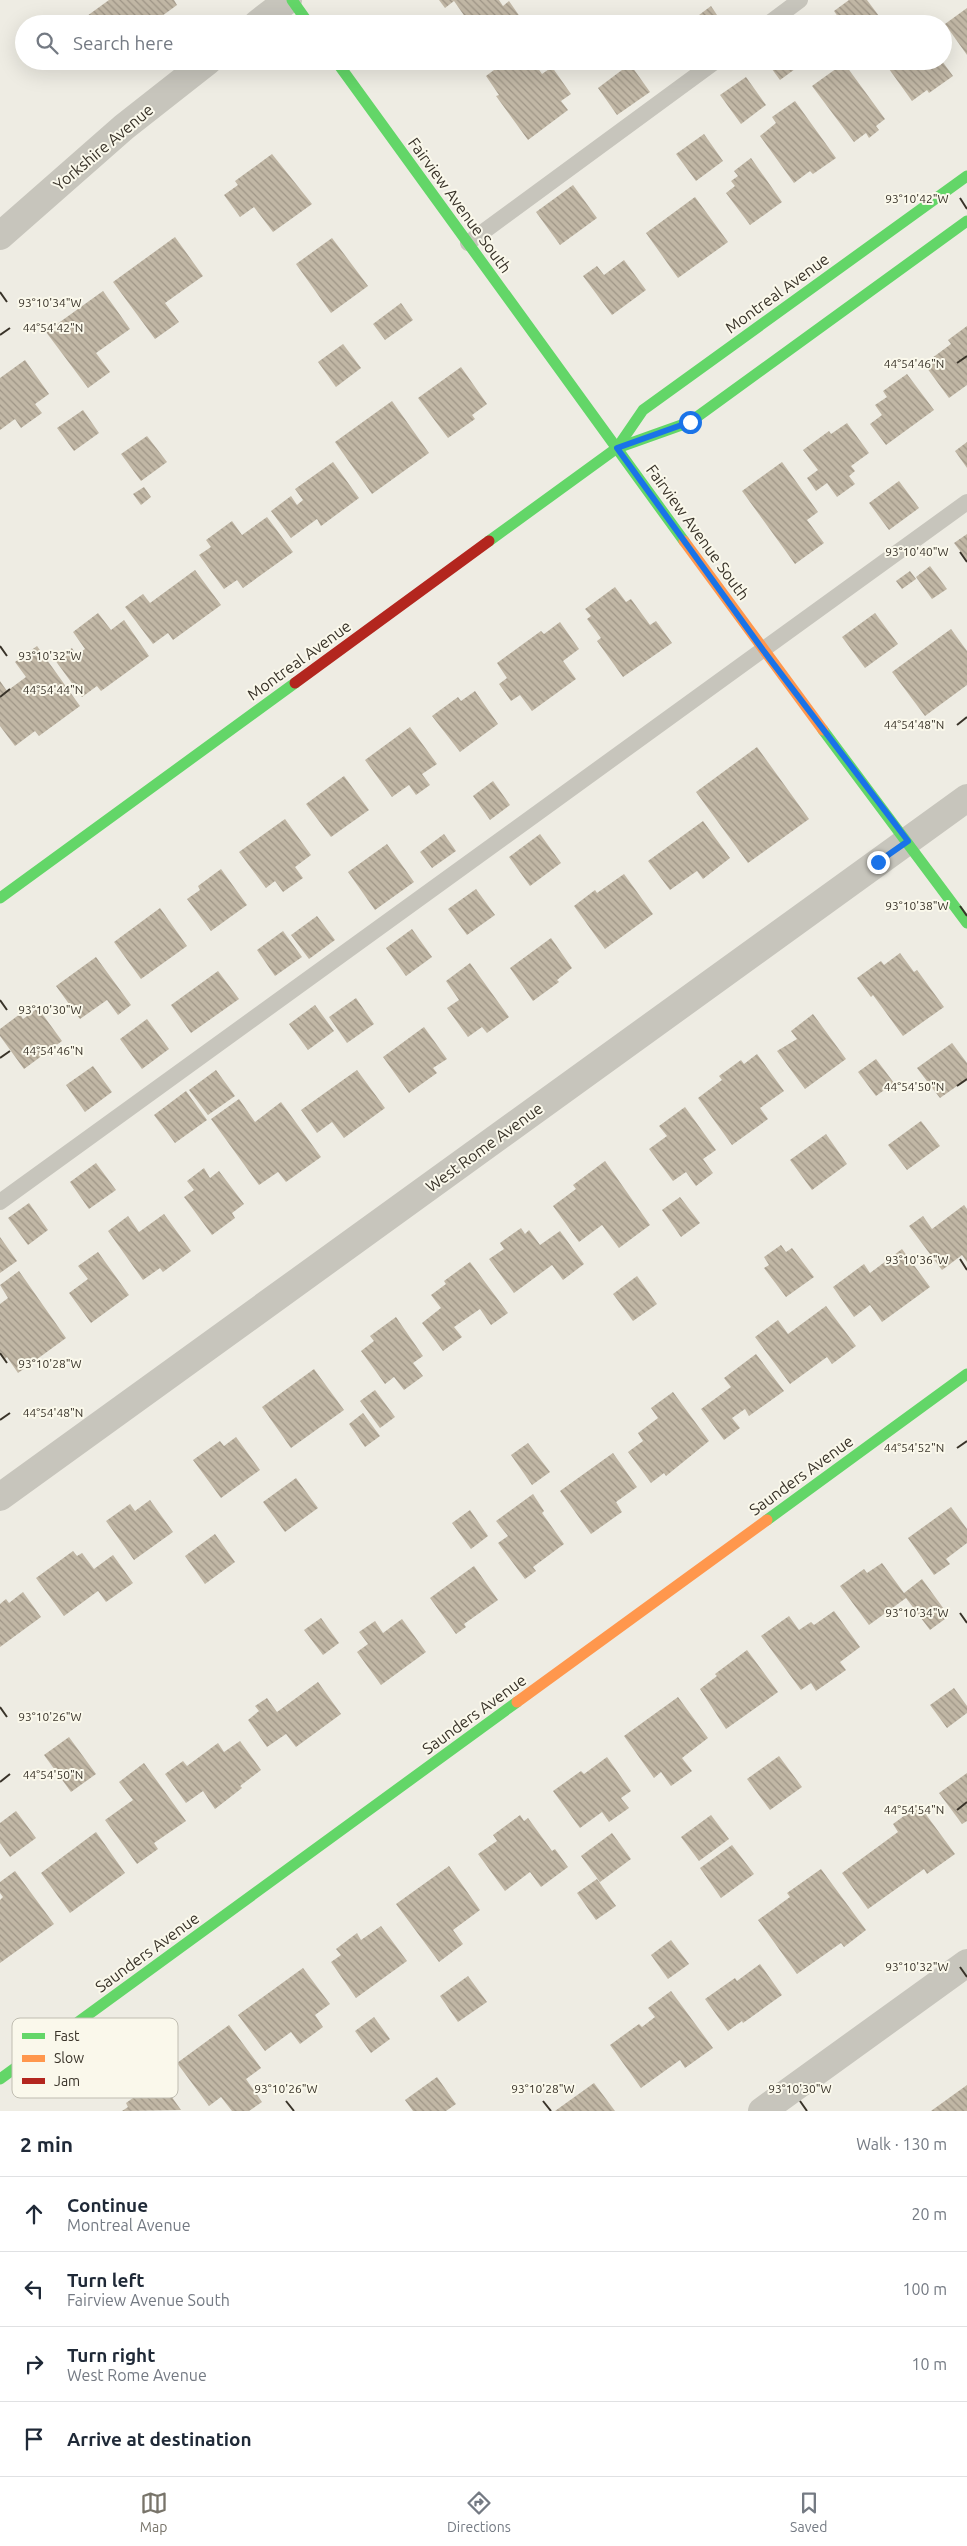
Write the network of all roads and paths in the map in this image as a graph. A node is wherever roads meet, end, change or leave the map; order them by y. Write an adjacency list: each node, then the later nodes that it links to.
1 (288, 0): 4 (street)
2 (292, 0): 5 (street)
3 (800, 0): 6 (lane)
4 (268, 15)
5 (303, 15)
6 (780, 15)
7 (197, 70): 12 (street, Yorkshire Avenue)
8 (343, 70): 13 (street, Fairview Avenue South)
9 (704, 70): 13 (lane)
10 (967, 176): 14 (street, Montreal Avenue)
11 (967, 221): 14 (street, Montreal Avenue)
12 (0, 236)
13 (468, 243): 14 (street, Fairview Avenue South)
14 (617, 448): 16 (street, Fairview Avenue South); 19 (street, Montreal Avenue)
15 (967, 502): 16 (lane)
16 (763, 650): 18 (street, Fairview Avenue South); 21 (lane)
17 (967, 798): 18 (street, West Rome Avenue)
18 (908, 841): 20 (street, Fairview Avenue South); 23 (street, West Rome Avenue)
19 (0, 898)
20 (967, 923)
21 (0, 1202)
22 (967, 1374): 25 (street, Saunders Avenue)
23 (0, 1497)
24 (967, 1963): 28 (street)
25 (84, 2018)
26 (12, 2070): 27 (street, Saunders Avenue)
27 (0, 2079)
28 (762, 2111)

